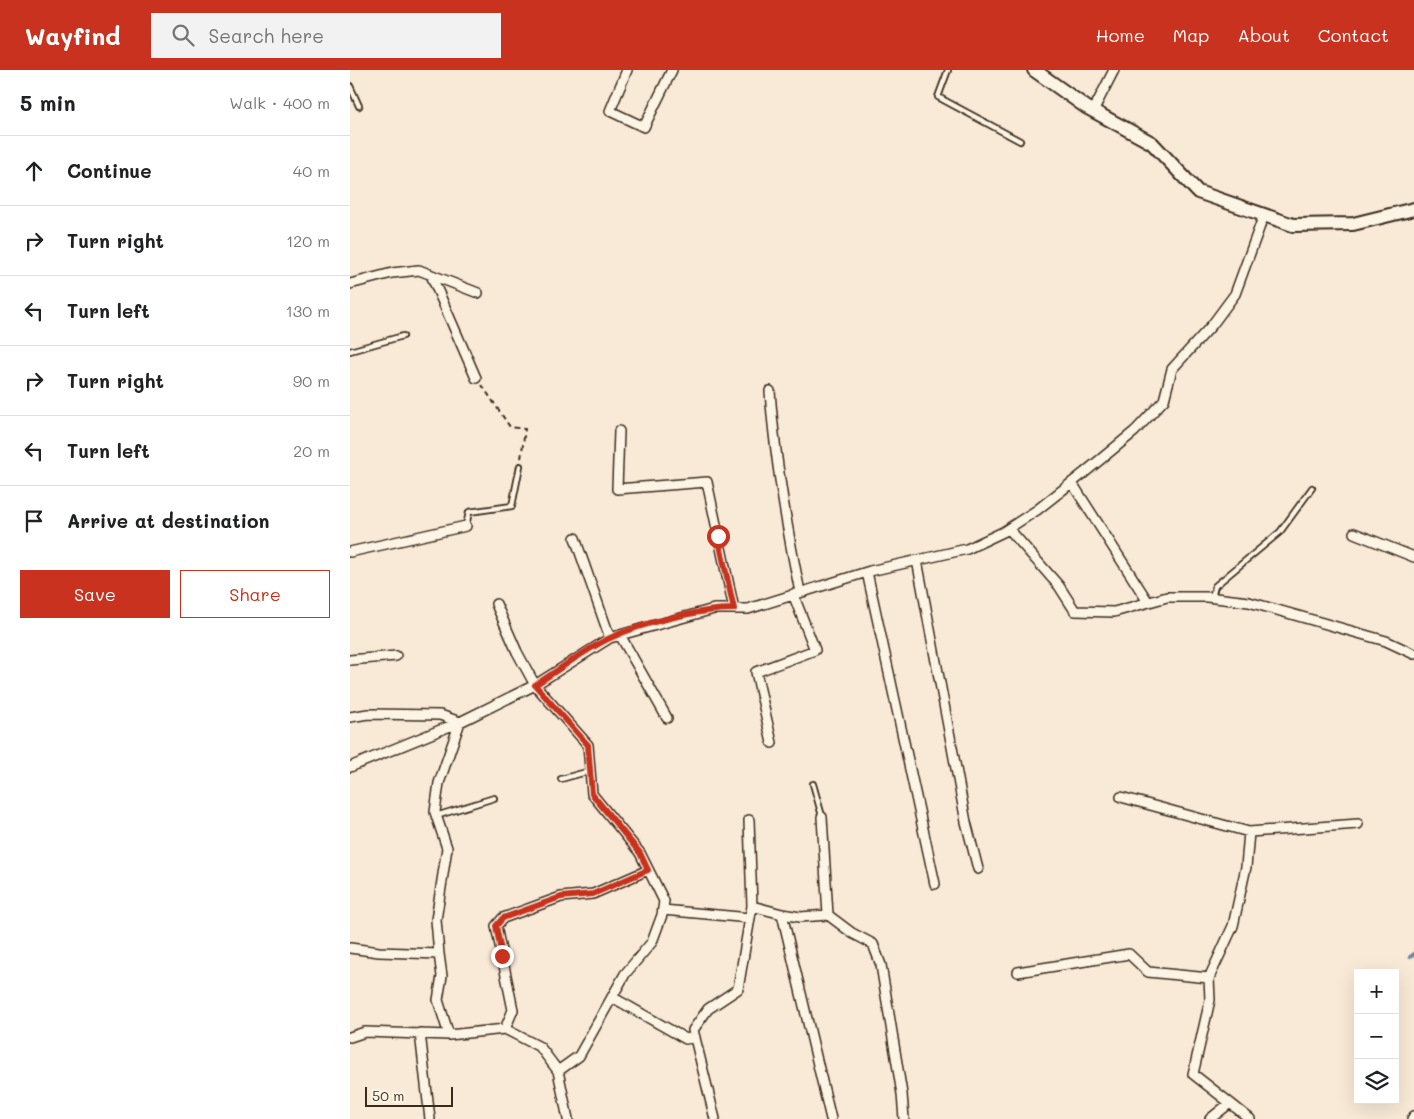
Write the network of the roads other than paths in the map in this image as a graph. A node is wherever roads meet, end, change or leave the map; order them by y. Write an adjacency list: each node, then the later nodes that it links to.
1 (627, 70): 2 (street)
2 (672, 70)
3 (948, 70): 9 (lane)
4 (1034, 70): 8 (street)
5 (1114, 70): 8 (street)
6 (350, 86): 7 (lane)
7 (359, 106)
8 (1093, 110): 11 (street)
9 (1020, 141)
10 (1414, 209): 11 (street)
11 (1264, 215): 21 (street)
12 (431, 275): 13 (street); 14 (street); 17 (street)
13 (350, 284)
14 (478, 293)
15 (403, 336): 16 (lane)
16 (350, 351)
17 (476, 378)
18 (770, 391): 31 (street)
19 (619, 431): 35 (street)
20 (520, 466): 23 (lane)
21 (1072, 483): 24 (street); 33 (street)
22 (1312, 488): 32 (lane)
23 (466, 526): 27 (street)
24 (1008, 529): 29 (street); 33 (street)
25 (1354, 533): 28 (street)
26 (575, 538): 37 (street)
27 (350, 552)
28 (1414, 557)
29 (917, 560): 30 (street); 57 (street)
30 (867, 572): 31 (street); 59 (street)
31 (797, 593): 35 (street); 45 (street)
32 (1212, 597): 33 (street); 38 (street)
33 (1148, 602)
34 (496, 604): 41 (street)
35 (734, 609): 36 (street)
36 (620, 635): 37 (street); 43 (street)
37 (610, 638): 41 (street)
38 (1414, 654)
39 (396, 656): 40 (street)
40 (350, 660)
41 (535, 685): 44 (street); 47 (street)
42 (350, 716): 44 (street)
43 (667, 718)
44 (460, 722): 46 (street); 52 (street)
45 (772, 743)
46 (350, 767)
47 (590, 771): 48 (lane); 58 (street)
48 (561, 779)
49 (813, 784): 53 (lane)
50 (494, 798): 52 (lane)
51 (1121, 798): 56 (street)
52 (436, 816): 66 (street)
53 (822, 817): 63 (street)
54 (749, 820): 60 (street)
55 (1358, 824): 56 (street)
56 (1249, 832): 68 (street)
57 (978, 869)
58 (648, 870): 61 (street); 70 (street)
59 (935, 884)
60 (752, 906): 62 (street); 64 (street)
61 (663, 910): 64 (street); 69 (street)
62 (782, 914): 63 (street); 80 (street)
63 (828, 915): 81 (street)
64 (750, 918): 74 (street)
65 (350, 948): 66 (street)
66 (439, 954): 72 (street)
67 (1018, 972): 68 (street)
68 (1209, 978): 76 (street)
69 (612, 997): 74 (street); 75 (street)
70 (505, 1029): 72 (street); 75 (street)
71 (420, 1033): 72 (street); 73 (street); 77 (street)
72 (449, 1035)
73 (350, 1037)
74 (694, 1037): 79 (street)
75 (558, 1071): 78 (street)
76 (1230, 1103): 82 (street); 83 (street)
77 (430, 1119)
78 (568, 1119)
79 (715, 1119)
80 (831, 1119)
81 (904, 1119)
82 (1210, 1119)
83 (1250, 1119)

